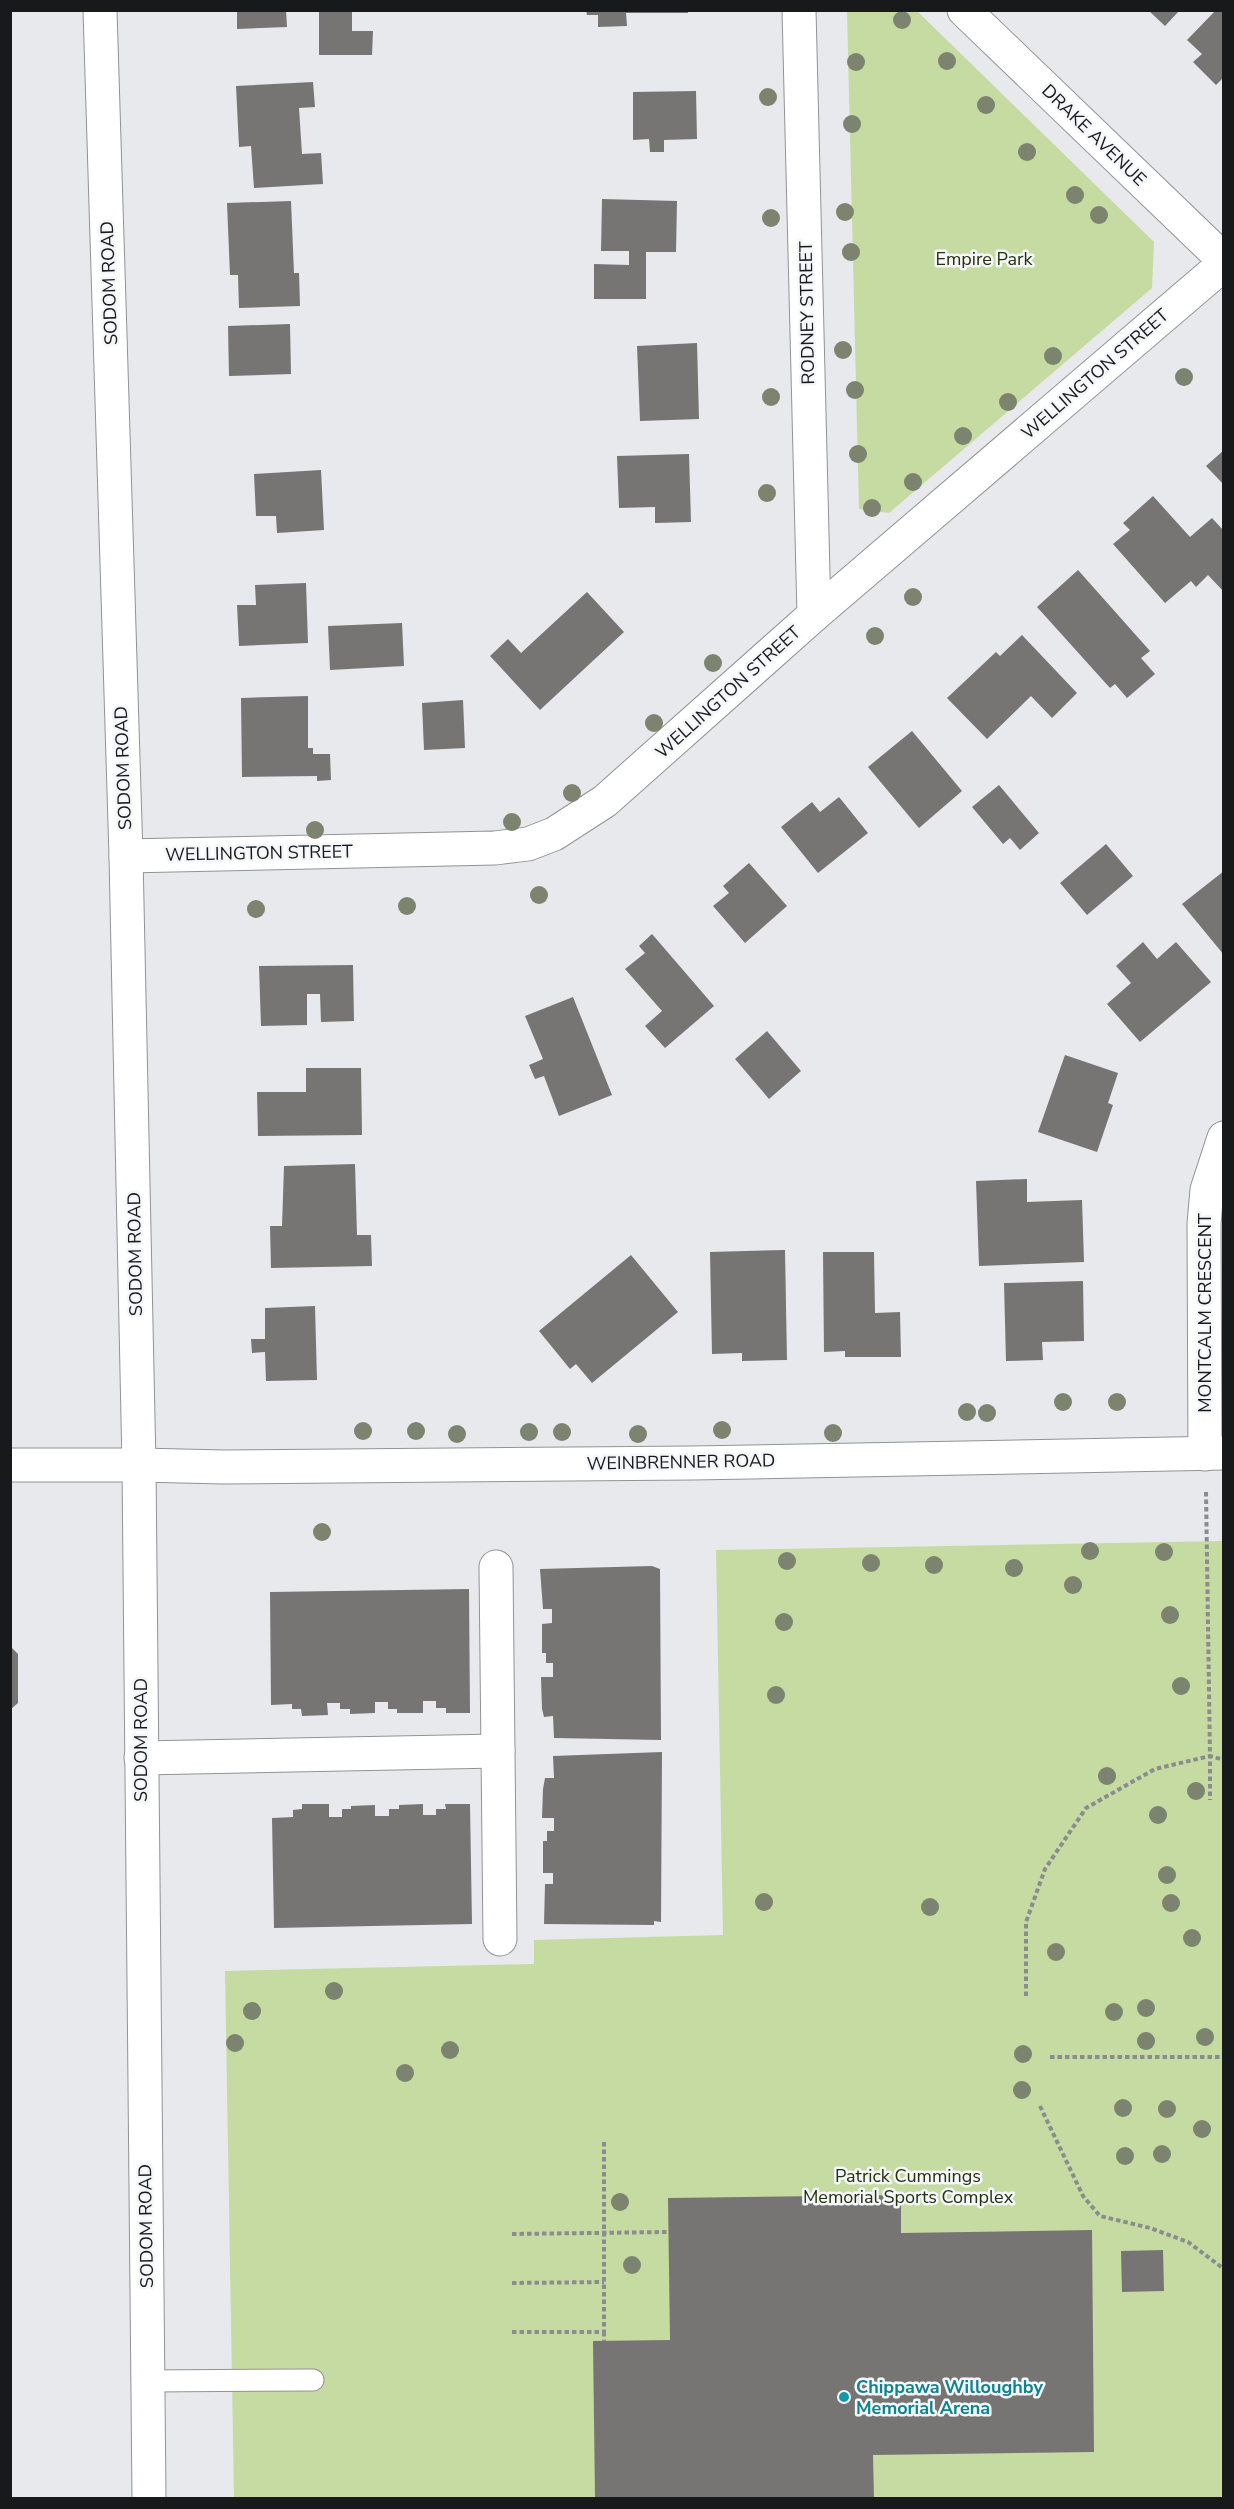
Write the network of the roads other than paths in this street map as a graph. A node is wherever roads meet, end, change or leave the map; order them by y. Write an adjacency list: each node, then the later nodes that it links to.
1 (100, 10): 6 (street, SODOM ROAD)
2 (799, 10): 5 (street, RODNEY STREET)
3 (964, 10): 4 (street, DRAKE AVENUE)
4 (1224, 262): 5 (street, WELLINGTON STREET)
5 (814, 615): 6 (street, WELLINGTON STREET)
6 (126, 856): 10 (street, SODOM ROAD)
7 (1224, 1138): 8 (street, MONTCALM CRESCENT)
8 (1214, 1454): 10 (street, WEINBRENNER ROAD)
9 (10, 1465): 10 (street, WEINBRENNER ROAD)
10 (139, 1465): 13 (street, SODOM ROAD)
11 (496, 1567): 12 (street)
12 (498, 1751): 13 (street); 14 (street)
13 (141, 1758): 16 (street, SODOM ROAD)
14 (500, 1939)
15 (313, 2380): 16 (lane)
16 (147, 2381): 17 (street, SODOM ROAD)
17 (149, 2499)

